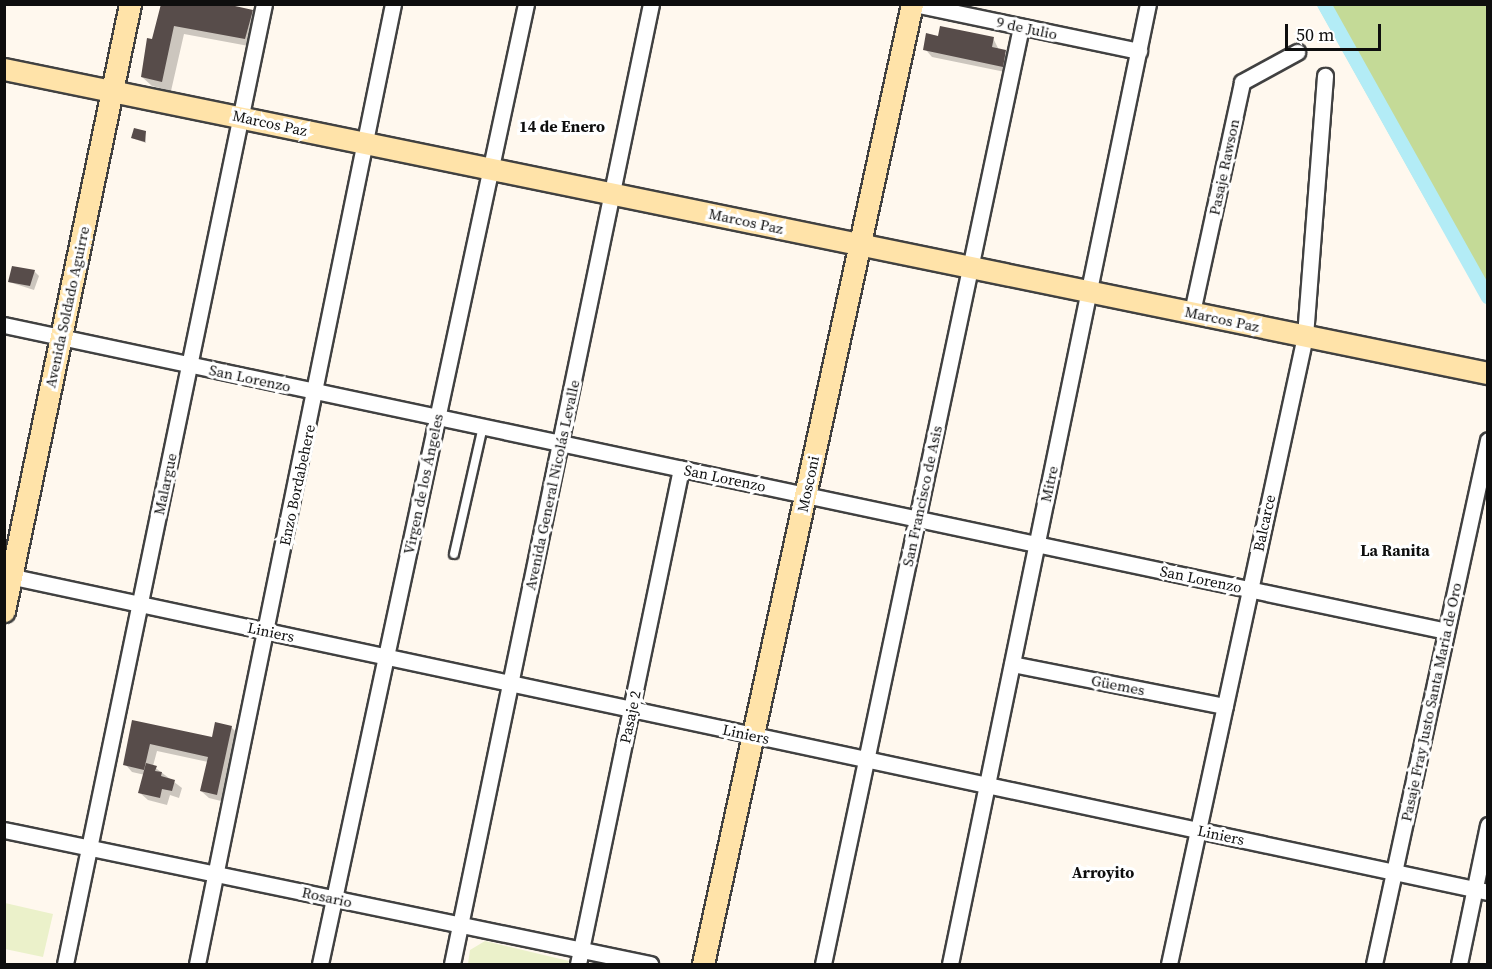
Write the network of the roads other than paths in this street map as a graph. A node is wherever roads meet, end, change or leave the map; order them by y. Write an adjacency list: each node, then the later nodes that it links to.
1 (116, 4): 14 (street, Avenida Soldado Aguirre)
2 (130, 4): 14 (street, Avenida Soldado Aguirre)
3 (264, 4): 15 (street, Malargue)
4 (393, 4): 16 (street, Enzo Bordabehere)
5 (526, 4): 17 (street, Virgen de los Ángeles)
6 (651, 4): 18 (street, Avenida General Nicolás Levalle)
7 (913, 4): 9 (street, 9 de Julio); 19 (street, Mosconi)
8 (1149, 4): 10 (street, Mitre)
9 (1021, 27): 10 (street, 9 de Julio); 20 (street, San Francisco de Asis)
10 (1139, 51): 21 (street, Mitre)
11 (1297, 52): 22 (street, Pasaje Rawson)
12 (4, 69): 14 (street, Marcos Paz)
13 (1325, 76): 25 (street, Balcarce)
14 (105, 90): 15 (street, Marcos Paz); 24 (street, Avenida Soldado Aguirre)
15 (240, 117): 16 (street, Marcos Paz); 26 (street, Malargue)
16 (365, 143): 17 (street, Marcos Paz); 28 (street, Enzo Bordabehere)
17 (491, 169): 18 (street, Marcos Paz); 29 (street, Virgen de los Ángeles)
18 (612, 194): 19 (street, Marcos Paz); 32 (street, Avenida General Nicolás Levalle)
19 (860, 244): 20 (street, Marcos Paz); 35 (street, Mosconi)
20 (970, 267): 21 (street, Marcos Paz); 36 (street, San Francisco de Asis)
21 (1089, 291): 22 (street, Marcos Paz); 38 (street, Mitre)
22 (1192, 312): 25 (street, Marcos Paz)
23 (4, 325): 24 (street, San Lorenzo)
24 (54, 335): 26 (street, San Lorenzo); 37 (street, Avenida Soldado Aguirre); 40 (street, Avenida Soldado Aguirre)
25 (1305, 336): 27 (street, Marcos Paz); 41 (street, Balcarce)
26 (189, 364): 28 (street, San Lorenzo); 42 (street, Malargue)
27 (1488, 373)
28 (316, 392): 29 (street, San Lorenzo); 44 (street, Enzo Bordabehere)
29 (437, 417): 30 (street, San Lorenzo); 46 (street, Virgen de los Ángeles)
30 (483, 426): 32 (street, San Lorenzo); 39 (lane)
31 (1488, 440): 34 (street, Pasaje Fray Justo Santa Maria de Oro)
32 (560, 443): 33 (street, San Lorenzo); 48 (street, Avenida General Nicolás Levalle)
33 (681, 469): 35 (street, San Lorenzo); 50 (street, Pasaje 2)
34 (1484, 473): 45 (street, Pasaje Fray Justo Santa Maria de Oro)
35 (805, 495): 36 (street, San Lorenzo); 51 (street, Mosconi)
36 (917, 519): 38 (street, San Lorenzo); 52 (street, San Francisco de Asis)
37 (4, 540)
38 (1037, 544): 41 (street, San Lorenzo); 47 (street, Mitre)
39 (454, 554)
40 (8, 576): 42 (street, Liniers); 43 (street, Avenida Soldado Aguirre)
41 (1250, 590): 45 (street, San Lorenzo); 49 (street, Balcarce)
42 (140, 604): 44 (street, Liniers); 57 (street, Malargue)
43 (4, 610)
44 (266, 631): 46 (street, Liniers); 59 (street, Enzo Bordabehere)
45 (1446, 632): 58 (street, Pasaje Fray Justo Santa Maria de Oro)
46 (386, 657): 48 (street, Liniers); 61 (street, Virgen de los Ángeles)
47 (1012, 664): 49 (street, Güemes); 53 (street, Mitre)
48 (510, 683): 50 (street, Liniers); 62 (street, Avenida General Nicolás Levalle)
49 (1225, 706): 56 (street, Balcarce)
50 (631, 709): 51 (street, Liniers); 63 (street, Pasaje 2)
51 (753, 735): 52 (street, Liniers); 69 (street, Mosconi)
52 (867, 759): 53 (street, Liniers); 70 (street, San Francisco de Asis)
53 (987, 785): 56 (street, Liniers); 71 (street, Mitre)
54 (1488, 825): 60 (street)
55 (4, 830): 57 (street, Rosario)
56 (1198, 830): 58 (street, Liniers); 72 (street, Balcarce)
57 (89, 848): 59 (street, Rosario); 64 (street, Malargue)
58 (1394, 872): 60 (street, Liniers); 73 (street, Pasaje Fray Justo Santa Maria de Oro)
59 (215, 874): 61 (street, Rosario); 65 (street, Enzo Bordabehere)
60 (1481, 891): 74 (street)
61 (334, 898): 62 (street, Rosario); 66 (street, Virgen de los Ángeles)
62 (460, 925): 63 (street, Rosario); 67 (street, Avenida General Nicolás Levalle)
63 (580, 957): 68 (street, Rosario)
64 (65, 964)
65 (197, 964)
66 (320, 964)
67 (452, 964)
68 (650, 964)
69 (703, 964)
70 (823, 964)
71 (950, 964)
72 (1168, 964)
73 (1374, 964)
74 (1459, 964)

